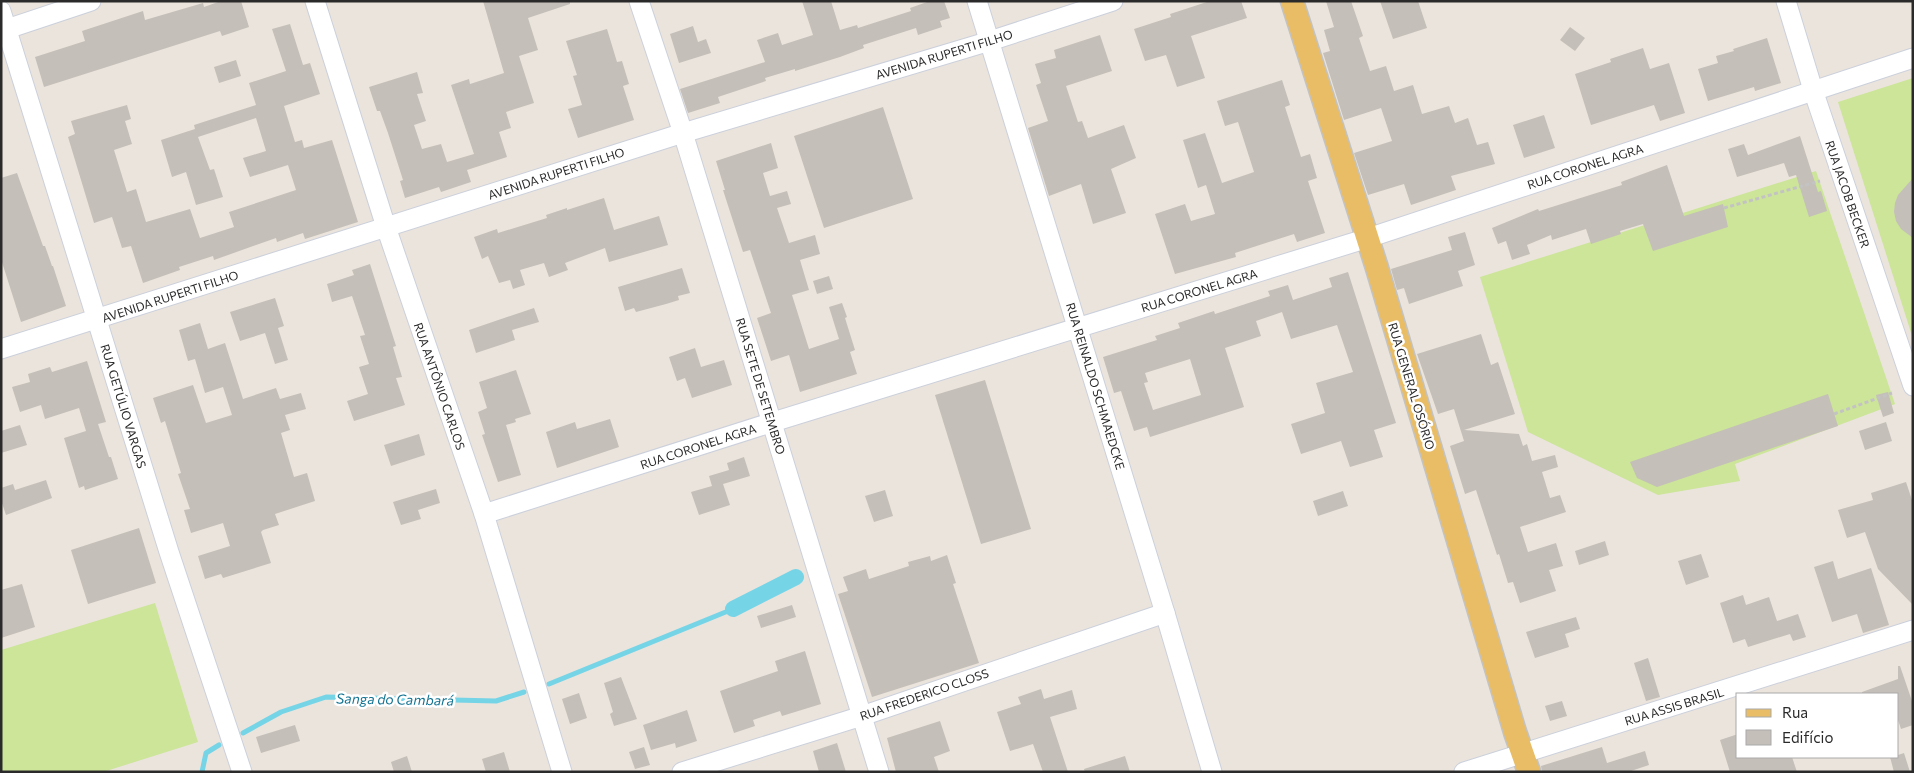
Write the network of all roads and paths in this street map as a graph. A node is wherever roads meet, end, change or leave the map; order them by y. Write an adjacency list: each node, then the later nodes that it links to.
1 (91, 1): 9 (street)
2 (315, 1): 16 (street, RUA ANTÔNIO CARLOS)
3 (639, 1): 13 (street, RUA SETE DE SETEMBRO)
4 (977, 1): 10 (street, RUA REINALDO SCHMAEDCKE)
5 (1113, 1): 10 (street, AVENIDA RUPERTI FILHO)
6 (1292, 1): 17 (main road, RUA GENERAL OSÓRIO)
7 (1786, 1): 12 (street, RUA JACOB BECKER)
8 (1, 11): 9 (street, RUA GETÚLIO VARGAS)
9 (4, 30): 18 (street, RUA GETÚLIO VARGAS)
10 (990, 41): 13 (street, AVENIDA RUPERTI FILHO); 19 (street, RUA REINALDO SCHMAEDCKE)
11 (1913, 58): 12 (street, RUA CORONEL AGRA)
12 (1813, 90): 17 (street, RUA CORONEL AGRA); 21 (street, RUA JACOB BECKER)
13 (683, 133): 16 (street, AVENIDA RUPERTI FILHO); 24 (street, RUA SETE DE SETEMBRO)
14 (1820, 181): 15 (path)
15 (1724, 208)
16 (386, 227): 18 (street, AVENIDA RUPERTI FILHO); 25 (street, RUA ANTÔNIO CARLOS)
17 (1368, 238): 19 (street, RUA CORONEL AGRA); 29 (main road, RUA GENERAL OSÓRIO)
18 (97, 319): 20 (street, AVENIDA RUPERTI FILHO); 30 (street, RUA GETÚLIO VARGAS)
19 (1078, 328): 24 (street, RUA CORONEL AGRA); 26 (street, RUA REINALDO SCHMAEDCKE)
20 (1, 349)
21 (1912, 382)
22 (1892, 393): 23 (path)
23 (1834, 414)
24 (773, 422): 25 (street, RUA CORONEL AGRA); 28 (street, RUA SETE DE SETEMBRO)
25 (484, 514): 31 (street, RUA ANTÔNIO CARLOS)
26 (1165, 613): 28 (street, RUA FREDERICO CLOSS); 34 (street, RUA REINALDO SCHMAEDCKE)
27 (1913, 630): 29 (street, RUA ASSIS BRASIL)
28 (862, 716): 32 (street, RUA FREDERICO CLOSS); 33 (street, RUA SETE DE SETEMBRO)
29 (1526, 762): 35 (street, RUA ASSIS BRASIL)
30 (242, 772)
31 (562, 772)
32 (682, 772)
33 (879, 772)
34 (1212, 772)
35 (1464, 772)

